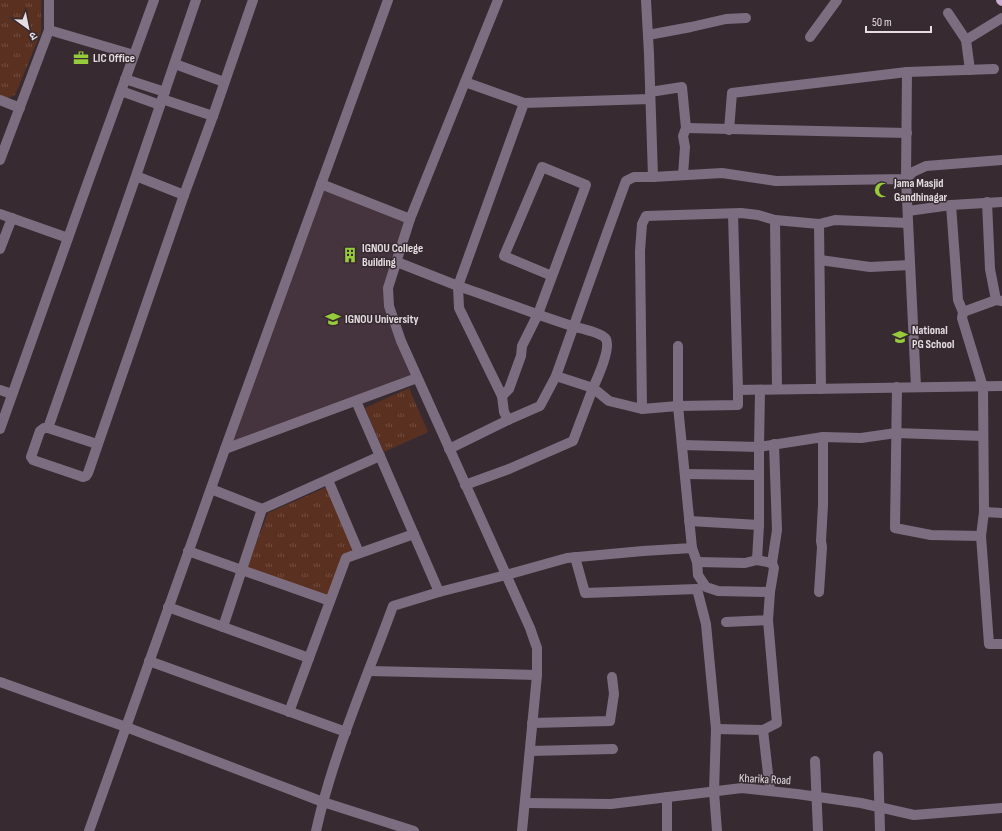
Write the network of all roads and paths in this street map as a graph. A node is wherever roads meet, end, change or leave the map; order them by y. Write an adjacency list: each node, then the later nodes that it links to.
1 (49, 0): 12 (street)
2 (154, 0): 16 (street)
3 (196, 0): 17 (street)
4 (253, 0): 22 (street)
5 (388, 0): 41 (street)
6 (498, 0): 23 (street)
7 (646, 0): 13 (street)
8 (837, 0): 14 (street)
9 (948, 13): 15 (street)
10 (746, 18): 13 (street)
11 (1002, 18): 15 (street)
12 (49, 30): 16 (street); 29 (street)
13 (648, 35): 25 (street)
14 (810, 37)
15 (966, 40): 19 (street)
16 (134, 55): 21 (street)
17 (175, 64): 22 (street); 26 (street)
18 (994, 69): 19 (street)
19 (970, 70): 20 (street)
20 (907, 72): 32 (street); 33 (street)
21 (126, 79): 24 (street); 26 (street)
22 (224, 82): 30 (street)
23 (465, 82): 28 (street); 50 (street)
24 (121, 91): 26 (street); 54 (street)
25 (650, 96): 28 (street); 31 (street); 39 (street)
26 (162, 98): 30 (street); 38 (street)
27 (0, 100): 29 (street)
28 (524, 103): 60 (street)
29 (20, 108): 34 (street)
30 (213, 116): 42 (street)
31 (686, 128): 32 (street); 37 (street)
32 (729, 130): 33 (street)
33 (907, 133): 40 (street)
34 (2, 146): 35 (street)
35 (0, 160)
36 (1002, 160): 40 (street)
37 (683, 175): 39 (street); 40 (street)
38 (136, 176): 42 (street); 84 (street)
39 (653, 177): 64 (street)
40 (906, 179): 46 (street)
41 (321, 184): 50 (street); 94 (street)
42 (184, 195): 89 (street)
43 (988, 202): 44 (street); 45 (street); 61 (street)
44 (1002, 202)
45 (951, 205): 46 (street); 62 (street)
46 (908, 211): 52 (street)
47 (0, 214): 49 (street)
48 (733, 214): 51 (street); 76 (street); 82 (street)
49 (12, 218): 54 (street); 55 (street)
50 (410, 219): 57 (street)
51 (775, 220): 53 (street); 73 (street)
52 (908, 223): 53 (street); 58 (street)
53 (819, 224): 56 (street)
54 (68, 238): 78 (street)
55 (0, 249)
56 (820, 260): 58 (street); 74 (street)
57 (397, 262): 60 (street); 67 (street)
58 (910, 265): 70 (street)
59 (552, 276): 59 (street); 63 (street)
60 (458, 286): 63 (street); 79 (street)
61 (999, 301): 62 (street)
62 (963, 312): 71 (street)
63 (538, 314): 64 (street); 79 (street)
64 (573, 327): 66 (street); 72 (street)
65 (678, 346): 81 (street)
66 (556, 376): 72 (street); 83 (street)
67 (417, 378): 80 (street); 93 (street)
68 (1002, 386): 71 (street)
69 (897, 387): 70 (street); 74 (street); 86 (street)
70 (916, 387): 71 (street)
71 (983, 387): 87 (street)
72 (593, 388): 82 (street); 99 (street)
73 (777, 389): 74 (street); 77 (street)
74 (821, 389)
75 (0, 390): 78 (street)
76 (738, 390): 77 (street); 81 (street)
77 (760, 390): 92 (street)
78 (12, 394): 85 (street)
79 (502, 396): 83 (street)
80 (356, 401): 94 (street); 95 (street)
81 (678, 406): 82 (street); 91 (street)
82 (642, 409)
83 (508, 420): 93 (street)
84 (48, 428): 89 (street); 89 (street)
85 (0, 429)
86 (896, 433): 87 (street); 88 (street); 107 (street)
87 (983, 436): 102 (street)
88 (823, 437): 90 (street); 119 (street)
89 (97, 444)
90 (774, 444): 92 (street); 114 (street)
91 (682, 445): 92 (street); 96 (street)
92 (759, 447): 97 (street)
93 (449, 449): 99 (street)
94 (225, 450): 100 (street)
95 (380, 456): 98 (street); 106 (street)
96 (685, 474): 97 (street); 104 (street)
97 (758, 475): 105 (street)
98 (328, 480): 101 (street); 110 (street)
99 (466, 485): 116 (street)
100 (211, 489): 101 (street); 109 (street)
101 (262, 509): 115 (street)
102 (984, 512): 103 (street); 107 (street)
103 (1002, 513)
104 (689, 521): 105 (street); 108 (street)
105 (759, 525): 112 (street)
106 (414, 534): 110 (street); 117 (street)
107 (981, 536): 125 (street)
108 (692, 548): 111 (street); 113 (street)
109 (188, 551): 115 (street); 121 (street)
110 (359, 553): 120 (street)
111 (575, 557): 116 (street); 135 (street)
112 (757, 560): 113 (street); 114 (street)
113 (697, 562): 118 (street)
114 (772, 564): 118 (street)
115 (242, 570): 120 (street); 124 (street)
116 (506, 575): 117 (street); 129 (street)
117 (439, 592): 128 (street)
118 (770, 592): 122 (street)
119 (819, 592)
120 (330, 601): 126 (street)
121 (168, 607): 124 (street); 127 (street)
122 (768, 620): 123 (street); 136 (street)
123 (726, 622)
124 (223, 627): 126 (street)
125 (1002, 644)
126 (309, 658): 132 (street)
127 (149, 661): 132 (street); 134 (street)
128 (369, 671): 129 (street); 137 (street)
129 (537, 674): 133 (street)
130 (612, 677): 133 (street)
131 (0, 682): 134 (street)
132 (289, 712): 137 (street)
133 (532, 723): 139 (street)
134 (126, 727): 146 (street); 150 (street)
135 (716, 728): 136 (street); 143 (street)
136 (763, 730): 142 (street)
137 (346, 732): 146 (street)
138 (613, 749): 139 (street)
139 (530, 751): 147 (street)
140 (878, 756): 148 (street)
141 (815, 761): 145 (street)
142 (770, 791): 143 (street, Kharika Road); 145 (street, Kharika Road)
143 (714, 792): 144 (street, Kharika Road); 155 (street)
144 (667, 797): 147 (street, Kharika Road); 154 (street)
145 (817, 797): 148 (street, Kharika Road); 156 (street)
146 (323, 802): 151 (street); 152 (street)
147 (525, 803): 153 (street)
148 (880, 807): 149 (street, Kharika Road); 157 (street)
149 (1002, 808)
150 (89, 831)
151 (316, 831)
152 (414, 831)
153 (522, 831)
154 (667, 831)
155 (717, 831)
156 (818, 831)
157 (880, 831)

